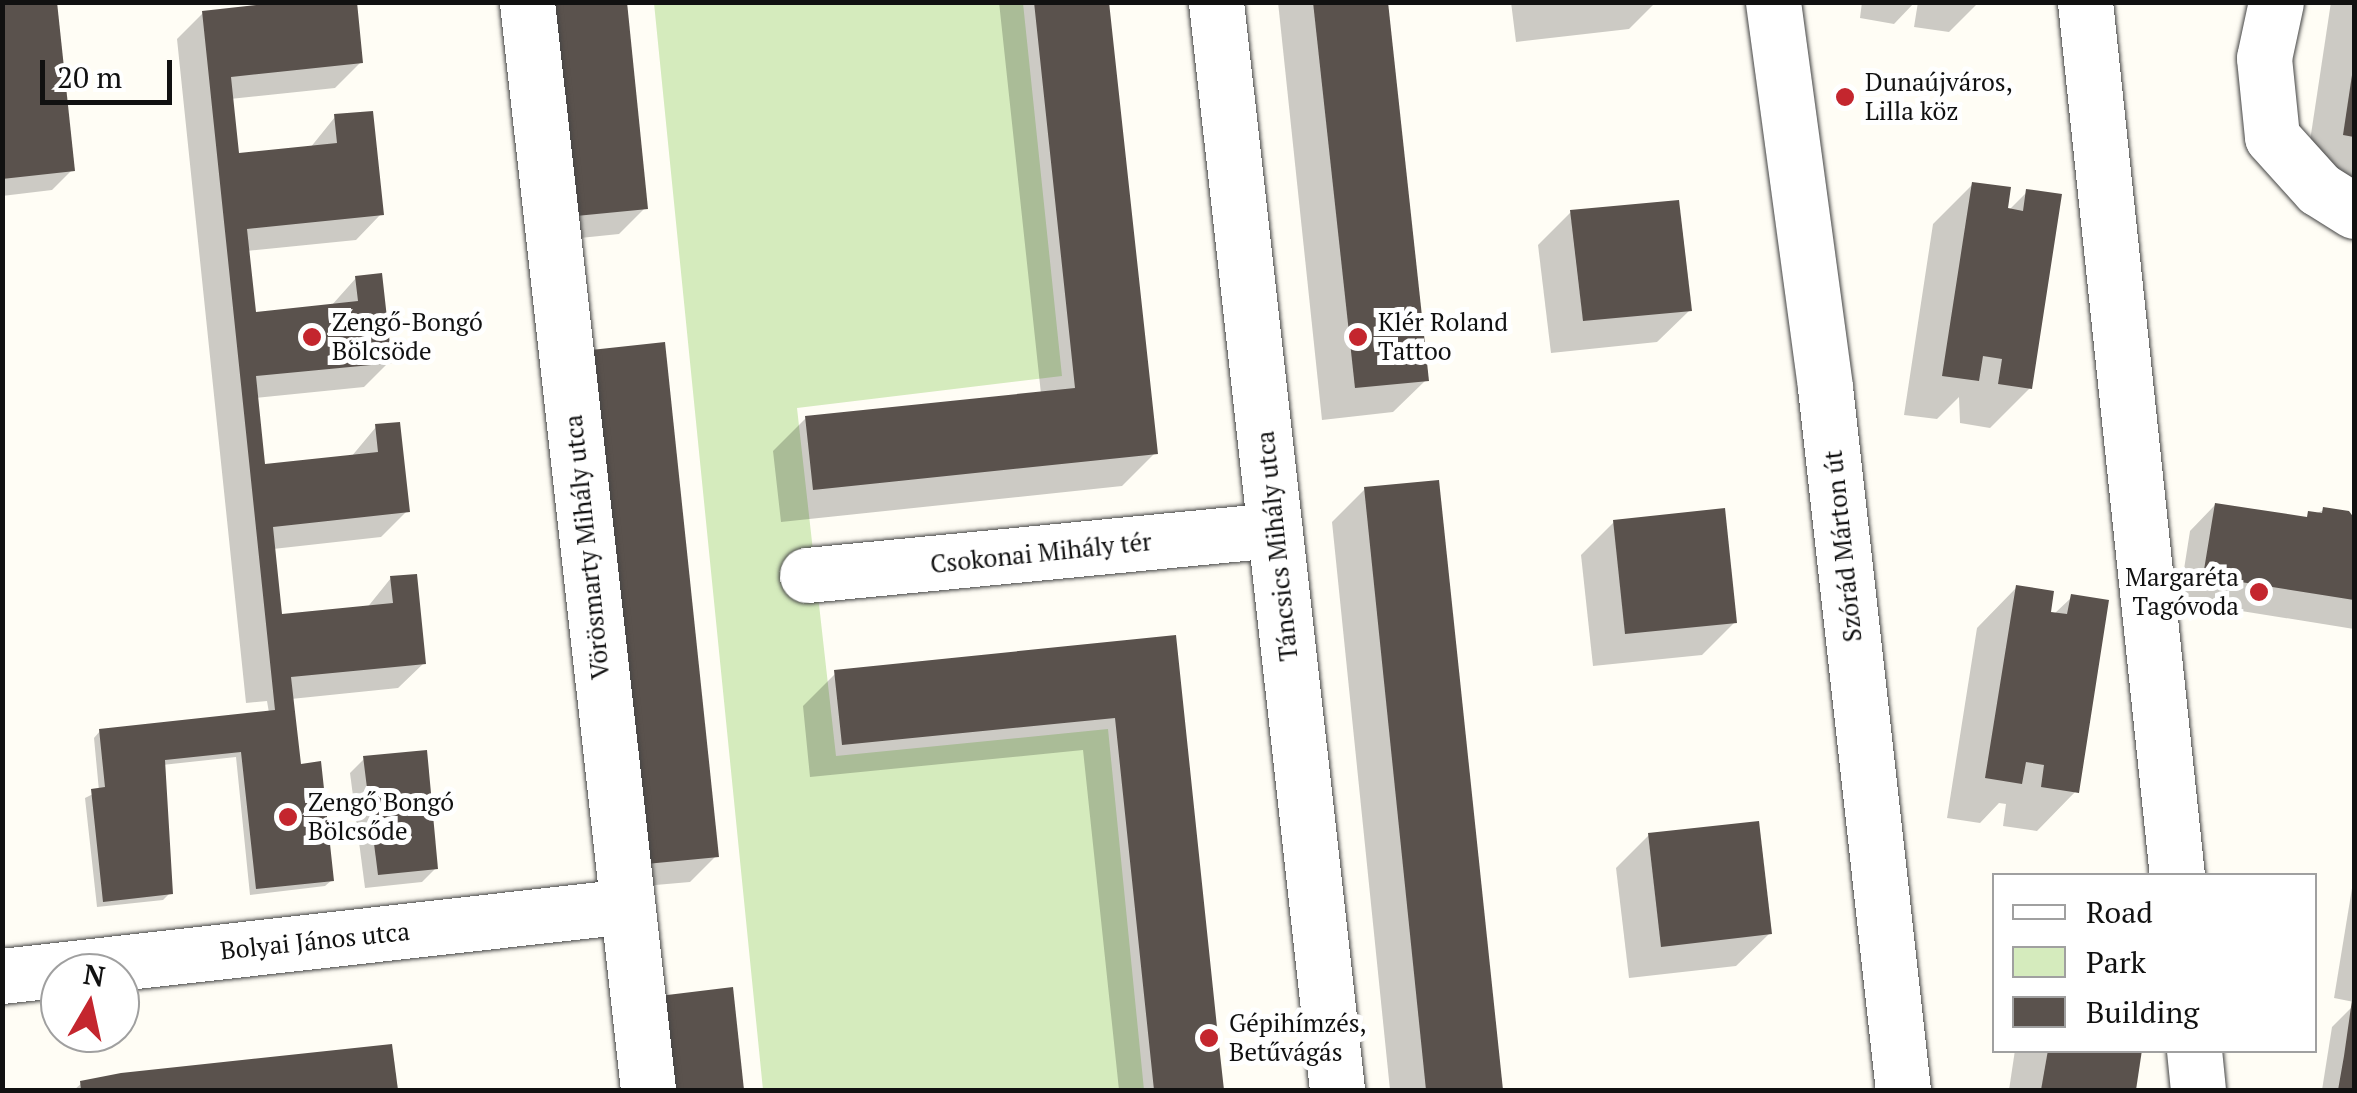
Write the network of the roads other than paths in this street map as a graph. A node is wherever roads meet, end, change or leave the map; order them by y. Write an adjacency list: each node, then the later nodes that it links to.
1 (527, 2): 10 (street, Vörösmarty Mihály utca)
2 (1216, 2): 7 (street, Táncsics Mihály utca)
3 (1773, 2): 15 (street, Szórád Márton út)
4 (2084, 2): 9 (street)
5 (2276, 2): 6 (street)
6 (2354, 210)
7 (1275, 530): 8 (street, Csokonai Mihály tér); 14 (street, Táncsics Mihály utca)
8 (808, 576)
9 (2177, 873)
10 (627, 906): 11 (street, Bolyai János utca); 13 (street, Vörösmarty Mihály utca)
11 (2, 976)
12 (2194, 1053): 16 (street)
13 (648, 1090)
14 (1337, 1090)
15 (1904, 1090)
16 (2198, 1090)

